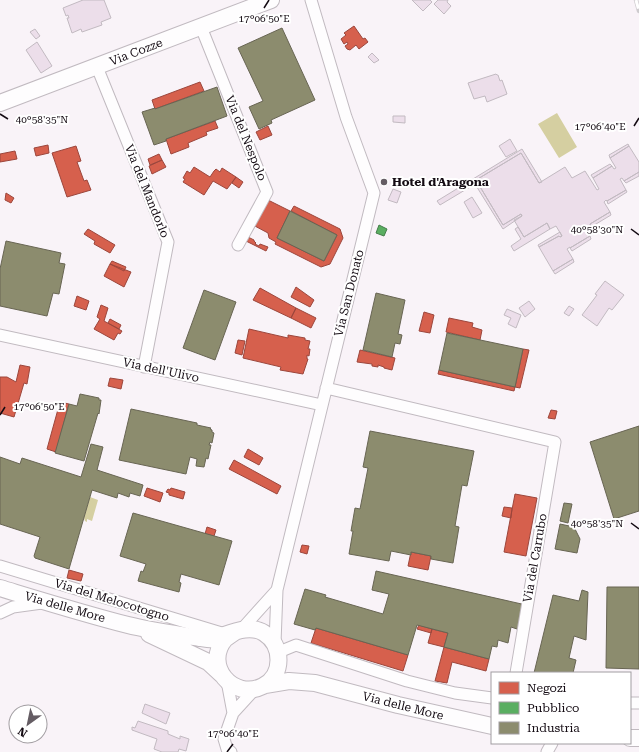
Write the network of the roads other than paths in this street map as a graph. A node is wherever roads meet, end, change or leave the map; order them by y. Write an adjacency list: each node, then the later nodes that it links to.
1 (271, 0): 3 (main road, Via Cozze)
2 (311, 0): 9 (street, Via San Donato)
3 (201, 27): 4 (main road, Via Cozze); 6 (street, Via del Nespolo)
4 (97, 67): 5 (main road, Via Cozze); 8 (street, Via del Mandorlo)
5 (0, 103)
6 (238, 245)
7 (0, 335): 8 (street, Via dell'Ulivo)
8 (144, 367): 10 (street, Via dell'Ulivo)
9 (326, 388): 10 (street, Via San Donato); 19 (street, Via del Carrubo)
10 (322, 405): 13 (street, Via San Donato)
11 (0, 566): 17 (street, Via del Melocotogno)
12 (0, 588): 14 (main road, Via delle More)
13 (277, 590): 17 (street); 18 (street, Via San Donato)
14 (47, 602): 15 (street); 16 (main road, Via delle More)
15 (0, 613)
16 (130, 625): 17 (main road); 20 (main road)
17 (233, 632): 18 (main road); 20 (main road)
18 (278, 652): 21 (main road); 22 (main road); 23 (street)
19 (516, 672)
20 (225, 678): 22 (main road); 24 (street)
21 (316, 683): 22 (main road); 25 (main road, Via delle More)
22 (260, 687): 24 (street)
23 (491, 698)
24 (233, 713): 26 (street)
25 (491, 726)
26 (231, 752)

